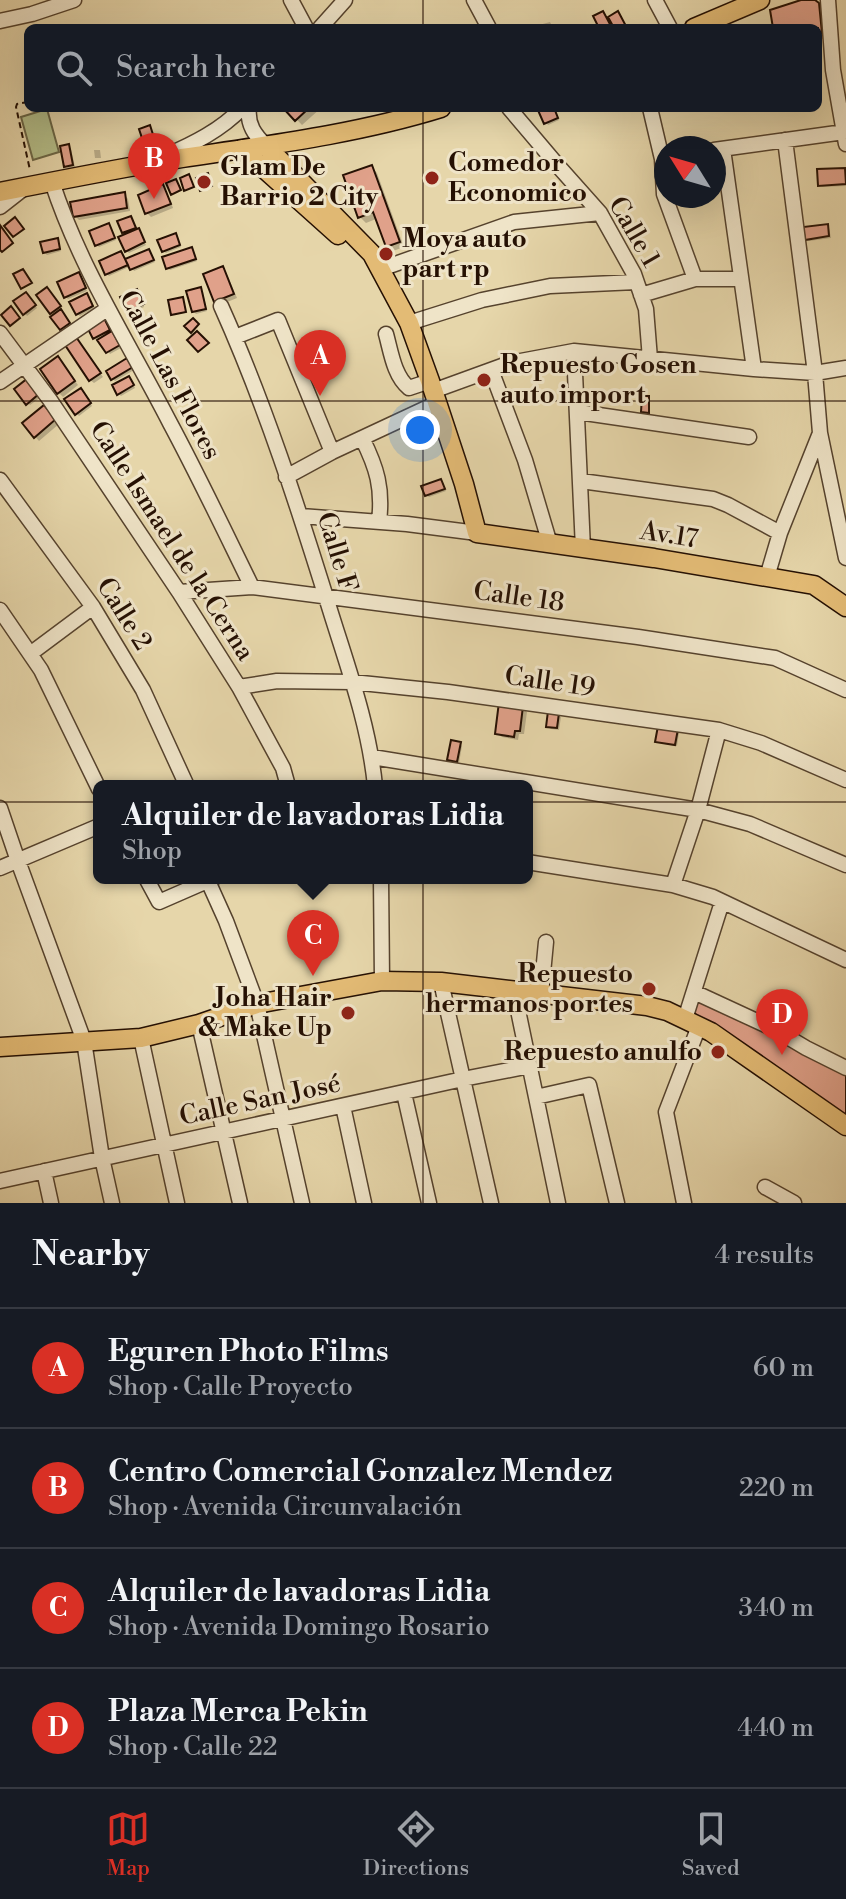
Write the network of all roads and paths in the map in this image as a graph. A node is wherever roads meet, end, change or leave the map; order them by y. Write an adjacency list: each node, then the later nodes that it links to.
1 (74, 0): 8 (street)
2 (291, 0): 9 (street)
3 (345, 0): 10 (street)
4 (474, 0): 11 (street)
5 (655, 0): 12 (street)
6 (760, 0): 13 (main road)
7 (828, 0): 14 (street)
8 (0, 21)
9 (304, 24)
10 (324, 24)
11 (487, 24)
12 (668, 24)
13 (703, 24)
14 (826, 71): 22 (street)
15 (24, 103): 31 (path)
16 (249, 112): 25 (street)
17 (428, 112): 23 (main road)
18 (512, 112): 36 (street, Calle 1)
19 (651, 112): 21 (street)
20 (237, 113): 27 (street); 28 (street)
21 (658, 136)
22 (845, 138): 24 (street)
23 (307, 140): 25 (main road); 29 (main road)
24 (785, 140): 26 (street); 53 (street)
25 (266, 146): 27 (main road); 29 (main road)
26 (726, 148)
27 (242, 149): 28 (main road); 37 (main road)
28 (146, 164): 30 (main road)
29 (294, 174): 37 (main road)
30 (52, 182): 31 (main road); 42 (street, Calle Las Flores)
31 (30, 186): 32 (main road); 34 (street)
32 (0, 192)
33 (726, 194): 39 (street)
34 (0, 207)
35 (669, 208): 38 (street)
36 (600, 213): 37 (street); 40 (street, Calle 1)
37 (381, 269): 43 (main road)
38 (695, 279): 39 (street); 40 (street)
39 (741, 279): 51 (street)
40 (639, 288): 43 (street); 48 (street, Calle 1)
41 (221, 306): 46 (street, Calle F)
42 (107, 309): 49 (street); 72 (street, Calle Las Flores)
43 (409, 323): 55 (main road)
44 (0, 333): 49 (street, Calle Ismael de la Cerna)
45 (386, 334): 55 (street)
46 (235, 337): 60 (street); 61 (street, Calle F)
47 (574, 351): 48 (street); 52 (street); 56 (street)
48 (650, 359): 51 (street)
49 (24, 364): 54 (street); 73 (street, Calle Ismael de la Cerna)
50 (846, 368): 53 (street)
51 (754, 369): 53 (street)
52 (491, 370): 55 (street); 68 (street)
53 (815, 373): 57 (street)
54 (0, 382)
55 (433, 392): 59 (street); 66 (main road)
56 (578, 412): 58 (street); 63 (street)
57 (820, 433): 67 (street); 70 (street)
58 (749, 437)
59 (362, 438): 60 (street); 65 (street)
60 (332, 452): 61 (street)
61 (286, 477): 64 (street, Calle F)
62 (0, 480): 75 (street, Calle 2)
63 (581, 481): 67 (street); 69 (street)
64 (301, 516): 65 (street); 74 (street, Calle F)
65 (379, 522): 66 (street)
66 (477, 533): 68 (main road, Av.17)
67 (780, 533): 71 (street)
68 (550, 544): 69 (main road, Av.17)
69 (583, 549): 71 (main road, Av.17)
70 (846, 558)
71 (767, 577): 76 (main road, Av.17)
72 (252, 587): 73 (street, Calle 18); 74 (street, Calle 18)
73 (179, 592): 80 (street, Calle Ismael de la Cerna)
74 (326, 597): 79 (street, Calle F); 81 (street, Calle 18)
75 (93, 607): 78 (street); 85 (street, Calle 2)
76 (846, 607)
77 (0, 610): 78 (street)
78 (30, 654): 84 (street)
79 (352, 682): 80 (street, Calle 19); 82 (street, Calle 19); 83 (street, Calle F)
80 (239, 687): 86 (street, Calle Ismael de la Cerna)
81 (846, 690)
82 (719, 730): 89 (street, Calle 19); 92 (street)
83 (372, 757): 87 (street, Calle F); 88 (street)
84 (95, 780)
85 (184, 780)
86 (286, 780)
87 (374, 780)
88 (513, 780)
89 (846, 780)
90 (533, 783): 92 (street)
91 (0, 808): 94 (street)
92 (698, 810): 96 (street); 102 (street)
93 (93, 829): 94 (street)
94 (18, 861): 97 (street); 115 (street)
95 (533, 863): 102 (street)
96 (846, 865)
97 (0, 868)
98 (149, 884): 99 (street)
99 (202, 884)
100 (212, 884): 111 (street)
101 (381, 884): 106 (street)
102 (673, 885): 103 (street)
103 (722, 902): 105 (street); 109 (street)
104 (546, 942): 110 (street)
105 (846, 960)
106 (382, 981): 107 (main road); 111 (main road)
107 (441, 982): 108 (main road); 119 (street)
108 (514, 991): 110 (main road); 117 (street)
109 (694, 992): 112 (street); 118 (street)
110 (541, 994): 112 (main road)
111 (257, 1004): 113 (main road); 123 (street)
112 (692, 1022): 124 (main road); 141 (street)
113 (199, 1024): 114 (main road); 125 (street)
114 (141, 1038): 115 (main road); 126 (street)
115 (84, 1041): 116 (main road); 127 (street)
116 (0, 1047)
117 (530, 1066): 119 (street, Calle San José); 121 (street)
118 (846, 1068)
119 (463, 1079): 120 (street, Calle San José); 138 (street)
120 (404, 1093): 122 (street, Calle San José); 137 (street)
121 (536, 1097): 139 (street); 140 (street)
122 (343, 1106): 123 (street, Calle San José); 136 (street)
123 (284, 1118): 125 (street, Calle San José); 135 (street)
124 (846, 1126)
125 (224, 1131): 126 (street, Calle San José); 134 (street)
126 (164, 1146): 127 (street, Calle San José); 133 (street)
127 (102, 1158): 128 (street, Calle San José); 132 (street)
128 (44, 1171): 129 (street, Calle San José); 131 (street)
129 (0, 1181)
130 (765, 1187): 142 (street)
131 (51, 1203)
132 (112, 1203)
133 (177, 1203)
134 (240, 1203)
135 (302, 1203)
136 (364, 1203)
137 (429, 1203)
138 (491, 1203)
139 (558, 1203)
140 (617, 1203)
141 (684, 1203)
142 (794, 1203)

